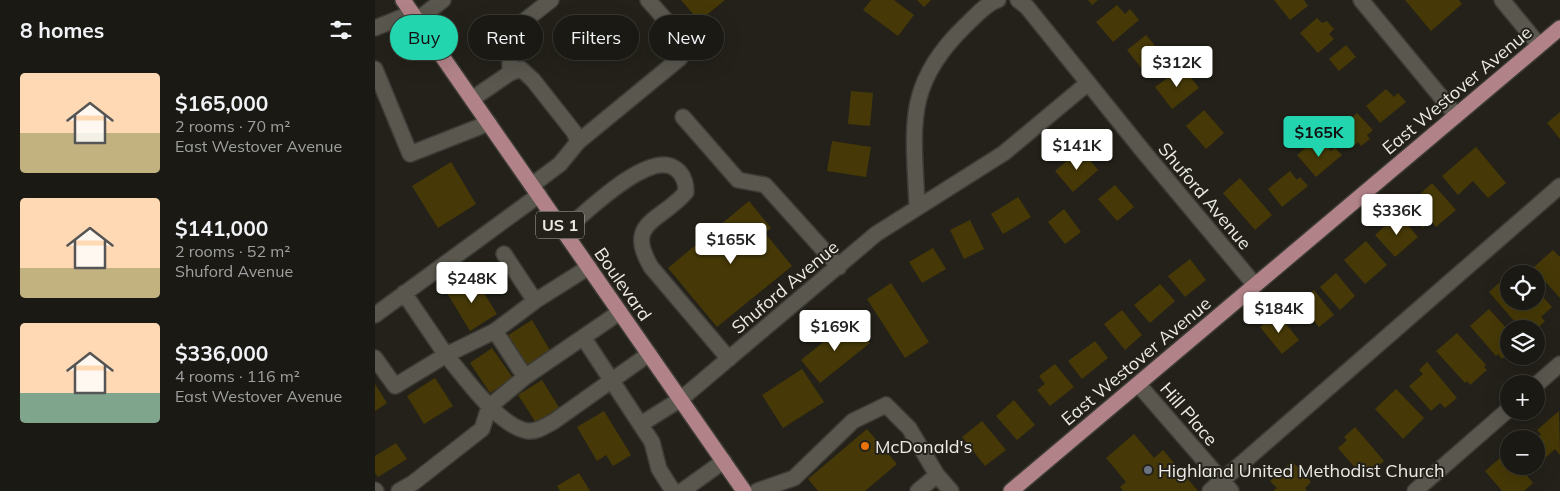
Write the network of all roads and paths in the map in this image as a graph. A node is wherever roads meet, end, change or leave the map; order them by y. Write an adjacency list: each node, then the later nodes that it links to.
1 (403, 0): 9 (main road, Boulevard / US 1)
2 (443, 0): 10 (street)
3 (551, 0): 17 (street)
4 (648, 0): 23 (street)
5 (998, 0): 26 (street)
6 (1018, 0): 18 (street, Shuford Avenue)
7 (1361, 0): 20 (street)
8 (1502, 0): 14 (street)
9 (414, 15)
10 (417, 15)
11 (390, 24): 12 (street)
12 (375, 28)
13 (1560, 28): 14 (main road, East Westover Avenue)
14 (1539, 45): 20 (main road, East Westover Avenue)
15 (445, 60): 19 (main road, Boulevard / US 1)
16 (375, 69): 22 (street)
17 (510, 73): 19 (street); 23 (street)
18 (1088, 83): 26 (street, Shuford Avenue); 31 (street, Shuford Avenue)
19 (472, 99): 22 (main road, Boulevard / US 1)
20 (1456, 115): 31 (main road, East Westover Avenue)
21 (683, 117): 29 (street)
22 (489, 123): 25 (main road, Boulevard / US 1)
23 (578, 142): 25 (street)
24 (1560, 186): 53 (street)
25 (535, 190): 27 (main road, Boulevard / US 1); 32 (street)
26 (917, 207): 29 (street, Shuford Avenue)
27 (564, 231): 30 (main road, Boulevard / US 1); 41 (street)
28 (504, 254): 33 (street)
29 (839, 266): 41 (street, Shuford Avenue)
30 (589, 267): 33 (street); 34 (main road, Boulevard / US 1)
31 (1255, 285): 46 (main road, East Westover Avenue)
32 (405, 293): 35 (street); 39 (street)
33 (535, 301): 36 (street)
34 (620, 312): 37 (street); 38 (main road, Boulevard / US 1)
35 (375, 315)
36 (495, 331): 39 (street); 44 (street)
37 (583, 338): 44 (street); 45 (street)
38 (649, 354): 45 (street); 47 (main road, Boulevard / US 1)
39 (446, 355): 40 (street); 48 (street)
40 (375, 358)
41 (729, 359): 47 (street, Shuford Avenue)
42 (1560, 364): 43 (street)
43 (1545, 377)
44 (525, 378): 48 (street)
45 (611, 380): 48 (street); 50 (street)
46 (1138, 384): 53 (street, Hill Place); 61 (main road, East Westover Avenue)
47 (681, 399): 50 (street, Shuford Avenue); 51 (main road, Boulevard / US 1)
48 (489, 407): 54 (street)
49 (1500, 417): 63 (street)
50 (641, 424): 55 (street)
51 (724, 461): 56 (street); 57 (main road, Boulevard / US 1)
52 (937, 475): 58 (street); 59 (street); 60 (street)
53 (1227, 486): 62 (street)
54 (399, 491)
55 (673, 491)
56 (682, 491)
57 (745, 491)
58 (757, 491)
59 (918, 491)
60 (951, 491)
61 (1011, 491)
62 (1210, 491)
63 (1415, 491)

